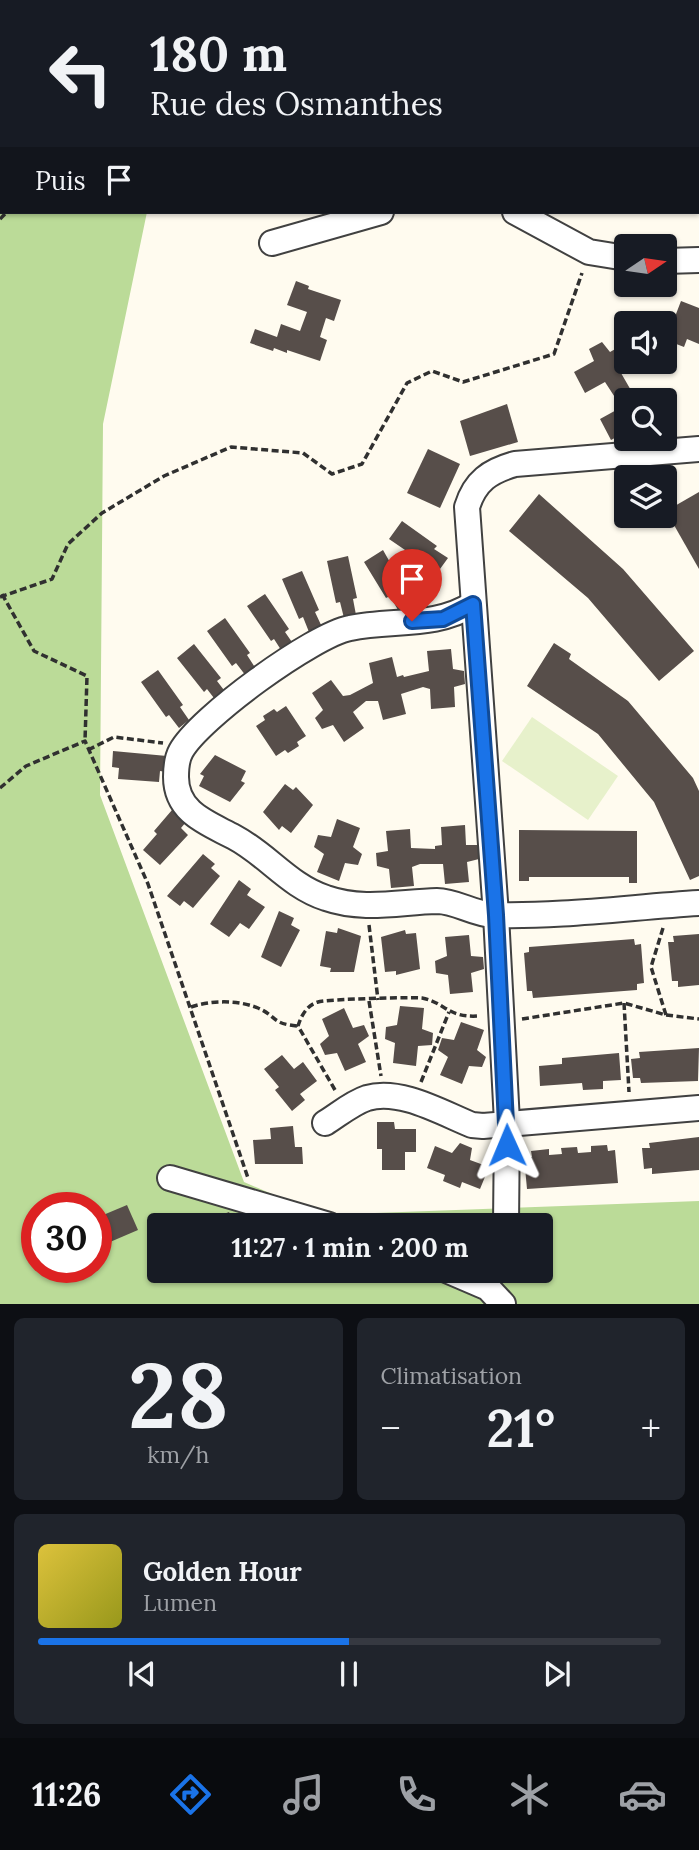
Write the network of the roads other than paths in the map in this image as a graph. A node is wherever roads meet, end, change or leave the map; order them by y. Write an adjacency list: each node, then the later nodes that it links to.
1 (374, 214): 3 (street)
2 (519, 214): 4 (street)
3 (272, 243)
4 (614, 256)
5 (699, 260): 6 (street)
6 (677, 261)
7 (699, 449): 8 (street)
8 (473, 604): 10 (street); 10 (street)
9 (699, 903): 10 (street)
10 (496, 915): 12 (street)
11 (699, 1108): 12 (street)
12 (507, 1122): 13 (street); 16 (street)
13 (325, 1123)
14 (170, 1178): 15 (street)
15 (288, 1213)
16 (506, 1213)

